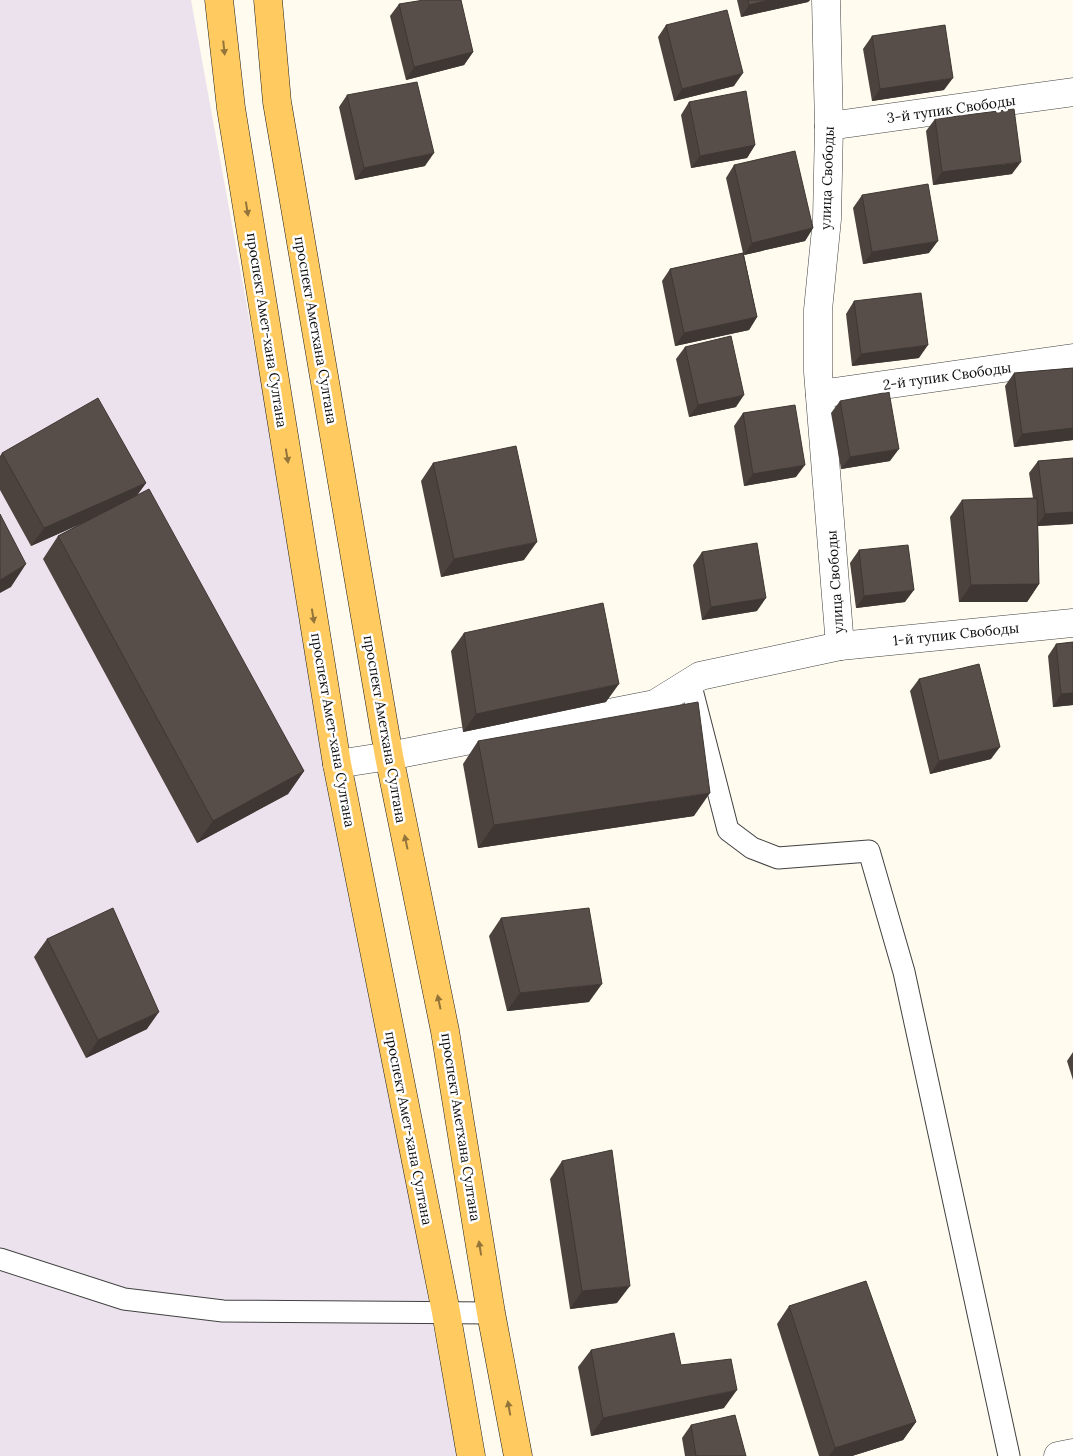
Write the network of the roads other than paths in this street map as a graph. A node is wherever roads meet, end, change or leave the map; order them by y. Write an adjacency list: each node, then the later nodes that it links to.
1 (219, 0): 12 (main road, проспект Амет-хана Султана, one-way to 12)
2 (268, 0): 11 (main road, проспект Аметхана Султана)
3 (826, 0): 5 (street, улица Свободы)
4 (1073, 92): 5 (street, 3-й тупик Свободы)
5 (829, 126): 7 (street, улица Свободы)
6 (1073, 358): 7 (street, 2-й тупик Свободы)
7 (820, 394): 9 (street, улица Свободы)
8 (1073, 623): 9 (street, 1-й тупик Свободы)
9 (840, 646): 10 (street, улица Свободы)
10 (690, 682): 11 (street, улица Свободы); 18 (lane)
11 (388, 756): 12 (street, улица Свободы); 15 (main road, проспект Аметхана Султана, one-way to 11)
12 (337, 764): 14 (main road, проспект Амет-хана Султана)
13 (0, 1259): 14 (lane)
14 (446, 1312): 15 (lane); 16 (main road, проспект Амет-хана Султана)
15 (491, 1313): 17 (main road, проспект Аметхана Султана, one-way to 15)
16 (471, 1456)
17 (518, 1456)
18 (1009, 1456)

